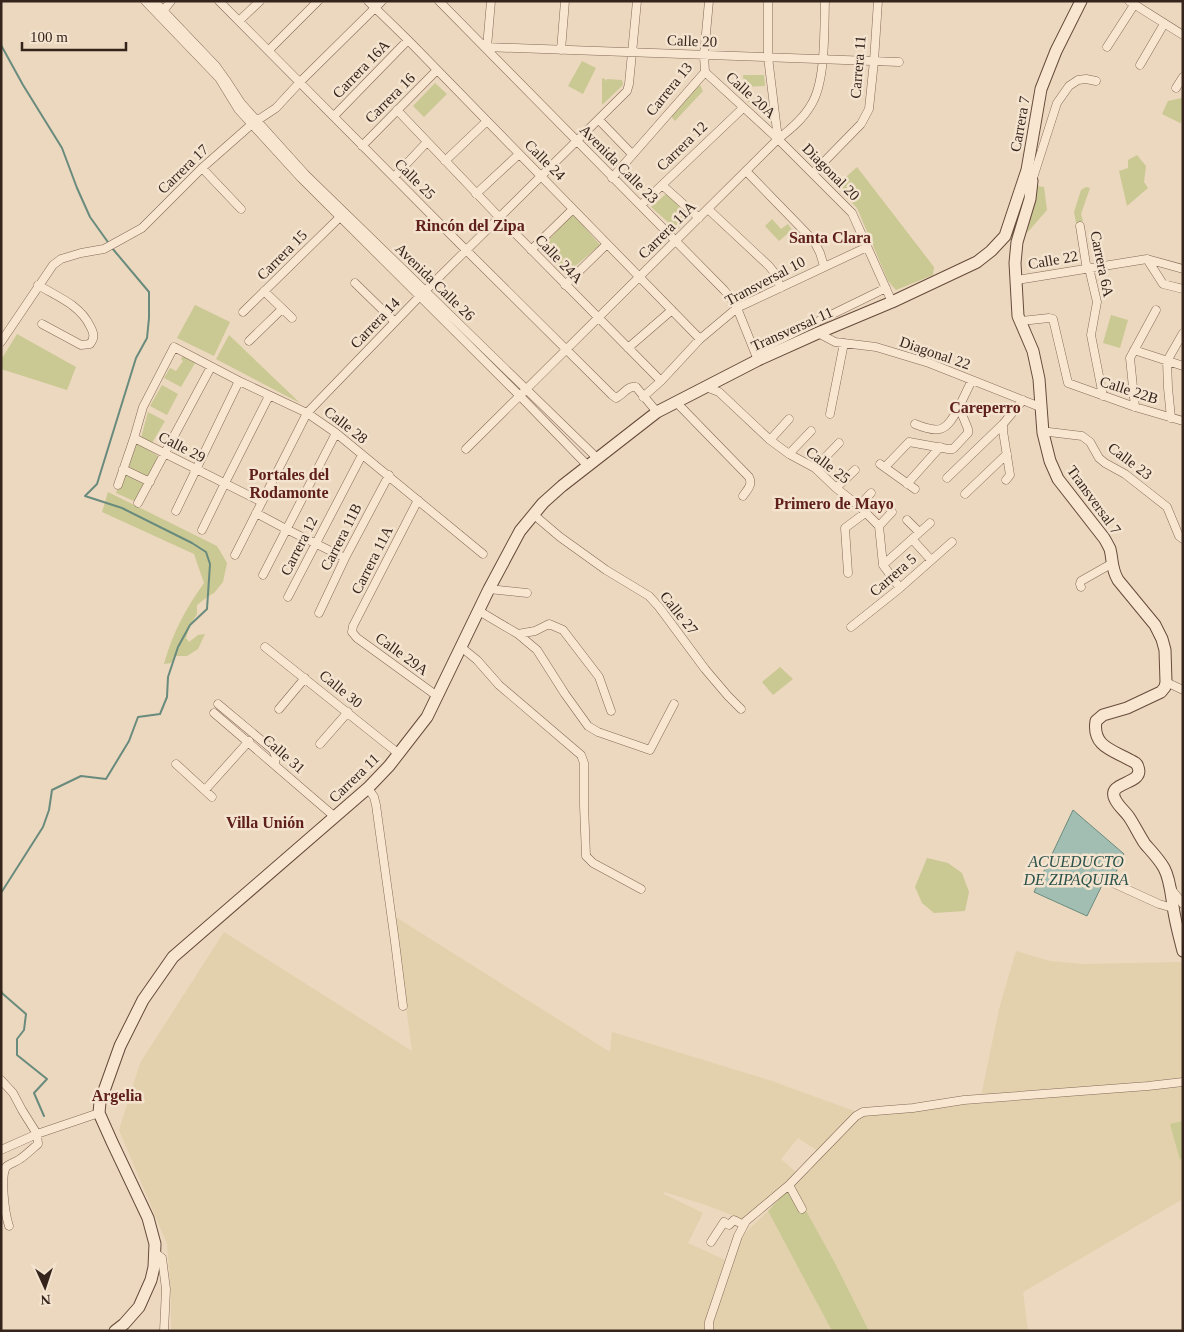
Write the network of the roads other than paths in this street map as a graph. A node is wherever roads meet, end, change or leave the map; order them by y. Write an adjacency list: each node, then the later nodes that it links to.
1 (145, 1): 47 (street)
2 (154, 1): 20 (street)
3 (171, 1): 20 (street)
4 (219, 1): 21 (street, Calle 25)
5 (260, 1): 21 (street)
6 (318, 1): 27 (street)
7 (368, 1): 19 (street, Calle 24)
8 (382, 1): 19 (street, Carrera 17)
9 (439, 1): 25 (street, Avenida Calle 23)
10 (491, 1): 25 (street)
11 (565, 1): 28 (street)
12 (637, 1): 29 (street)
13 (709, 1): 30 (street, Carrera 13)
14 (768, 1): 31 (street)
15 (825, 1): 32 (street, Carrera 11A)
16 (878, 1): 33 (street, Carrera 11)
17 (1081, 1): 56 (street, Carrera 7)
18 (1136, 4): 22 (street); 26 (street)
19 (375, 8): 24 (street, Calle 24); 39 (street, Carrera 17)
20 (164, 11): 47 (street)
21 (239, 20): 27 (street, Calle 25)
22 (1164, 24): 23 (street); 35 (street)
23 (1183, 35)
24 (408, 40): 36 (street, Calle 24); 44 (street, Carrera 16A)
25 (486, 47): 28 (street, Calle 20); 50 (street, Avenida Calle 23)
26 (1107, 47)
27 (269, 50): 39 (street, Calle 25)
28 (560, 50): 29 (street, Calle 20)
29 (632, 52): 30 (street, Calle 20); 45 (street, Carrera 14)
30 (704, 55): 31 (street, Calle 20); 37 (street, Carrera 13)
31 (768, 57): 32 (street, Calle 20); 48 (street)
32 (822, 59): 33 (street, Calle 20); 48 (street, Carrera 11A)
33 (874, 61): 34 (street, Calle 20); 58 (street, Carrera 11)
34 (899, 62)
35 (1140, 65)
36 (437, 70): 43 (street, Carrera 16); 46 (street, Calle 24)
37 (705, 72): 42 (street, Calle 20A); 53 (street, Carrera 13)
38 (1183, 77): 41 (street)
39 (300, 82): 44 (street, Calle 25); 47 (street, Carrera 17)
40 (1096, 82): 62 (street)
41 (1176, 88)
42 (743, 108): 48 (street, Calle 20A); 63 (street, Carrera 12)
43 (397, 110): 49 (street, Calle 24A); 51 (street, Carrera 16)
44 (334, 116): 51 (street, Calle 25)
45 (599, 120): 50 (street, Carrera 14); 53 (street)
46 (487, 121): 52 (street, Calle 24); 54 (street)
47 (254, 123): 55 (street, Carrera 17); 69 (street, Avenida Calle 26); 92 (street, Avenida Calle 26)
48 (778, 139): 57 (street, Carrera 11A); 58 (street, Diagonal 20)
49 (427, 142): 54 (street, Calle 24A); 60 (street)
50 (577, 142): 59 (street, Carrera 14); 61 (street, Avenida Calle 23)
51 (362, 146): 60 (street, Calle 25)
52 (519, 154): 59 (street, Calle 24); 64 (street)
53 (632, 154): 61 (street, Carrera 13)
54 (445, 161): 64 (street, Calle 24A)
55 (202, 168): 68 (street); 87 (street, Carrera 17)
56 (1027, 170): 62 (street); 78 (street, Carrera 7)
57 (746, 171): 67 (street, Carrera 11A); 80 (street)
58 (813, 173): 75 (street, Diagonal 20)
59 (542, 176): 66 (street, Calle 24); 70 (street, Carrera 14)
60 (394, 177): 77 (street, Calle 25)
61 (612, 178): 65 (street, Avenida Calle 23)
62 (1032, 181): 84 (street, Transversal 7)
63 (662, 185): 65 (street, Carrera 12); 71 (street)
64 (476, 194): 70 (street, Calle 24A)
65 (641, 205): 73 (street, Avenida Calle 23)
66 (573, 209): 74 (street, Calle 24); 76 (street)
67 (708, 209): 71 (street, Carrera 11A); 88 (street)
68 (242, 210)
69 (340, 217): 91 (street, Carrera 15); 92 (street, Avenida Calle 26)
70 (500, 218): 76 (street, Calle 24A); 77 (street, Carrera 14)
71 (699, 218): 73 (street, Carrera 11A)
72 (1080, 226): 81 (street, Carrera 6A)
73 (676, 241): 83 (street, Carrera 11A); 95 (street, Avenida Calle 23)
74 (607, 244): 83 (street, Calle 24); 86 (street)
75 (867, 247): 80 (street, Transversal 10); 89 (street, Diagonal 20)
76 (531, 250): 86 (street, Calle 24A)
77 (467, 251): 92 (street, Carrera 14); 111 (street, Calle 25)
78 (991, 252): 93 (street, Transversal 11)
79 (1147, 260): 81 (street, Calle 22); 82 (street, Calle 22); 90 (street)
80 (824, 266): 88 (street, Transversal 10)
81 (1089, 268): 84 (street, Calle 22); 124 (street, Carrera 6A)
82 (1183, 269)
83 (640, 277): 96 (street, Calle 24); 100 (street, Carrera 11A)
84 (1017, 280): 101 (street, Transversal 7)
85 (355, 283): 102 (street)
86 (565, 285): 100 (street, Calle 24A)
87 (38, 286): 103 (street); 108 (street, Carrera 17)
88 (780, 288): 95 (street, Transversal 10)
89 (886, 288): 93 (street, Diagonal 20); 113 (street)
90 (1183, 289)
91 (264, 291): 94 (street); 98 (street, Carrera 15)
92 (423, 293): 102 (street, Carrera 14); 121 (street, Avenida Calle 26); 123 (street, Avenida Calle 26)
93 (892, 302): 104 (street, Transversal 11)
94 (282, 308): 99 (street); 107 (street)
95 (737, 308): 106 (street, Transversal 10); 113 (street, Avenida Calle 23)
96 (672, 310): 106 (street, Calle 24); 110 (street)
97 (1156, 310): 112 (street)
98 (243, 312)
99 (292, 318)
100 (598, 318): 110 (street, Calle 24A); 111 (street, Carrera 11A)
101 (1021, 321): 124 (street, Calle 22B); 129 (street, Transversal 7)
102 (395, 322): 132 (street, Carrera 14)
103 (42, 324)
104 (818, 333): 109 (street, Diagonal 22); 113 (street, Transversal 11)
105 (1183, 333): 114 (street)
106 (700, 339): 119 (street, Transversal 10)
107 (249, 341)
108 (1, 342)
109 (844, 344): 117 (street, Diagonal 22); 133 (street)
110 (628, 348): 119 (street, Calle 24A)
111 (566, 350): 121 (street, Carrera 11A); 125 (street, Calle 25)
112 (1134, 350): 114 (street); 130 (street)
113 (756, 356): 120 (street, Transversal 11)
114 (1167, 361): 115 (street); 134 (street)
115 (1183, 366)
116 (211, 367): 118 (street, Calle 28); 142 (street, Calle 28); 148 (street)
117 (972, 380): 126 (street, Diagonal 22); 128 (street)
118 (239, 381): 122 (street, Calle 28); 156 (street)
119 (661, 381): 125 (street, Transversal 10)
120 (706, 387): 127 (street, Transversal 11); 143 (street, Calle 25)
121 (526, 390): 123 (street, Carrera 11A); 152 (street, Avenida Calle 26)
122 (269, 396): 132 (street, Calle 28); 162 (street)
123 (520, 396): 147 (street, Carrera 11A); 153 (street, Avenida Calle 26)
124 (1103, 396): 130 (street, Calle 22B)
125 (643, 397): 131 (street, Calle 25)
126 (1023, 400): 129 (street, Diagonal 22); 138 (street)
127 (676, 402): 131 (street, Transversal 11); 169 (street)
128 (959, 407): 137 (street); 146 (street)
129 (1040, 407): 141 (street, Transversal 7)
130 (1135, 407): 134 (street, Calle 22B)
131 (657, 412): 145 (street, Transversal 11)
132 (308, 413): 140 (street, Calle 28); 171 (street, Carrera 14)
133 (830, 414)
134 (1171, 418): 136 (street, Calle 22B)
135 (789, 419): 143 (street)
136 (1183, 421)
137 (915, 424)
138 (1004, 424): 150 (street); 159 (street)
139 (811, 431): 149 (street)
140 (336, 433): 151 (street, Calle 28); 183 (street)
141 (1043, 433): 186 (street, Calle 23); 193 (street, Transversal 7)
142 (134, 438): 148 (street, Calle 29); 155 (street, Calle 29)
143 (770, 440): 149 (street, Calle 25)
144 (839, 444): 154 (street)
145 (613, 447): 152 (street, Carrera 11)
146 (940, 447): 163 (street); 163 (street)
147 (466, 449)
148 (166, 454): 156 (street, Calle 29); 161 (street)
149 (789, 454): 154 (street, Calle 25)
150 (1007, 454): 160 (street); 168 (street)
151 (362, 455): 158 (street, Calle 28); 188 (street, Carrera 12)
152 (598, 459): 153 (street, Carrera 11)
153 (588, 466): 178 (street, Carrera 11)
154 (814, 468): 165 (street, Calle 25)
155 (123, 469): 161 (street); 164 (street, Calle 29)
156 (196, 469): 162 (street, Calle 29); 174 (street)
157 (855, 470): 165 (street)
158 (389, 475): 170 (street, Calle 28); 191 (street, Carrera 11B)
159 (947, 478)
160 (1006, 480)
161 (150, 482): 172 (street)
162 (225, 483): 171 (street, Calle 29); 182 (street)
163 (907, 484): 166 (street)
164 (118, 485)
165 (836, 488): 173 (street, Calle 25)
166 (915, 489)
167 (871, 493): 173 (street)
168 (965, 494)
169 (743, 496)
170 (418, 500): 190 (street, Calle 28); 205 (street, Carrera 11A)
171 (262, 502): 176 (street, Carrera 14)
172 (138, 503)
173 (860, 506): 177 (street, Calle 25)
174 (176, 511)
175 (892, 512): 181 (street)
176 (256, 513): 183 (street); 189 (street, Carrera 14)
177 (865, 513): 181 (street, Calle 25); 195 (street)
178 (533, 514): 199 (street, Carrera 11); 216 (street, Calle 27)
179 (907, 520): 184 (street)
180 (930, 523): 184 (street)
181 (878, 526): 194 (street)
182 (202, 530)
183 (286, 530): 188 (street); 196 (street)
184 (919, 532): 185 (street)
185 (912, 539): 192 (street); 194 (street)
186 (1183, 539)
187 (952, 542): 192 (street, Carrera 5)
188 (315, 544): 191 (street); 201 (street, Carrera 12)
189 (235, 554)
190 (483, 554)
191 (345, 558): 203 (street, Carrera 11B)
192 (931, 560): 198 (street, Carrera 5)
193 (1111, 564): 197 (street); 210 (street, Transversal 7)
194 (884, 565): 198 (street)
195 (848, 573)
196 (263, 575)
197 (1081, 587)
198 (900, 588): 204 (street, Carrera 5)
199 (489, 589): 200 (street); 202 (street, Carrera 11)
200 (527, 594)
201 (288, 597)
202 (479, 611): 206 (street); 208 (street, Carrera 11)
203 (319, 613)
204 (851, 627)
205 (352, 632): 212 (street, Calle 29A)
206 (518, 634): 214 (street); 217 (street)
207 (265, 646): 209 (street, Calle 30)
208 (461, 647): 212 (street, Carrera 11); 230 (street)
209 (305, 678): 215 (street); 218 (street, Calle 30)
210 (1166, 682): 211 (street); 231 (street)
211 (1183, 690)
212 (437, 696): 222 (street, Carrera 11)
213 (218, 704): 224 (street)
214 (674, 704)
215 (279, 709)
216 (741, 709)
217 (611, 711)
218 (348, 712): 221 (street); 222 (street, Calle 30)
219 (214, 713): 220 (street, Calle 31)
220 (249, 742): 224 (street, Calle 31); 226 (street)
221 (320, 744)
222 (399, 754): 225 (street, Carrera 11)
223 (176, 764): 226 (street)
224 (274, 764): 228 (street, Calle 31)
225 (368, 788): 228 (street, Carrera 11); 233 (street)
226 (205, 790): 227 (street)
227 (212, 797)
228 (335, 817): 236 (street, Carrera 11)
229 (1114, 883): 231 (street)
230 (641, 889)
231 (1178, 906): 232 (street)
232 (1183, 951)
233 (403, 1006)
234 (1, 1080): 237 (street)
235 (1183, 1082): 239 (street)
236 (99, 1113): 237 (street); 244 (street)
237 (37, 1134): 238 (street); 242 (street)
238 (1, 1150)
239 (789, 1185): 240 (street); 241 (street)
240 (802, 1210)
241 (744, 1225): 243 (street); 247 (street)
242 (9, 1226)
243 (711, 1242)
244 (154, 1252): 245 (street); 246 (street)
245 (115, 1331)
246 (164, 1331)
247 (710, 1331)

